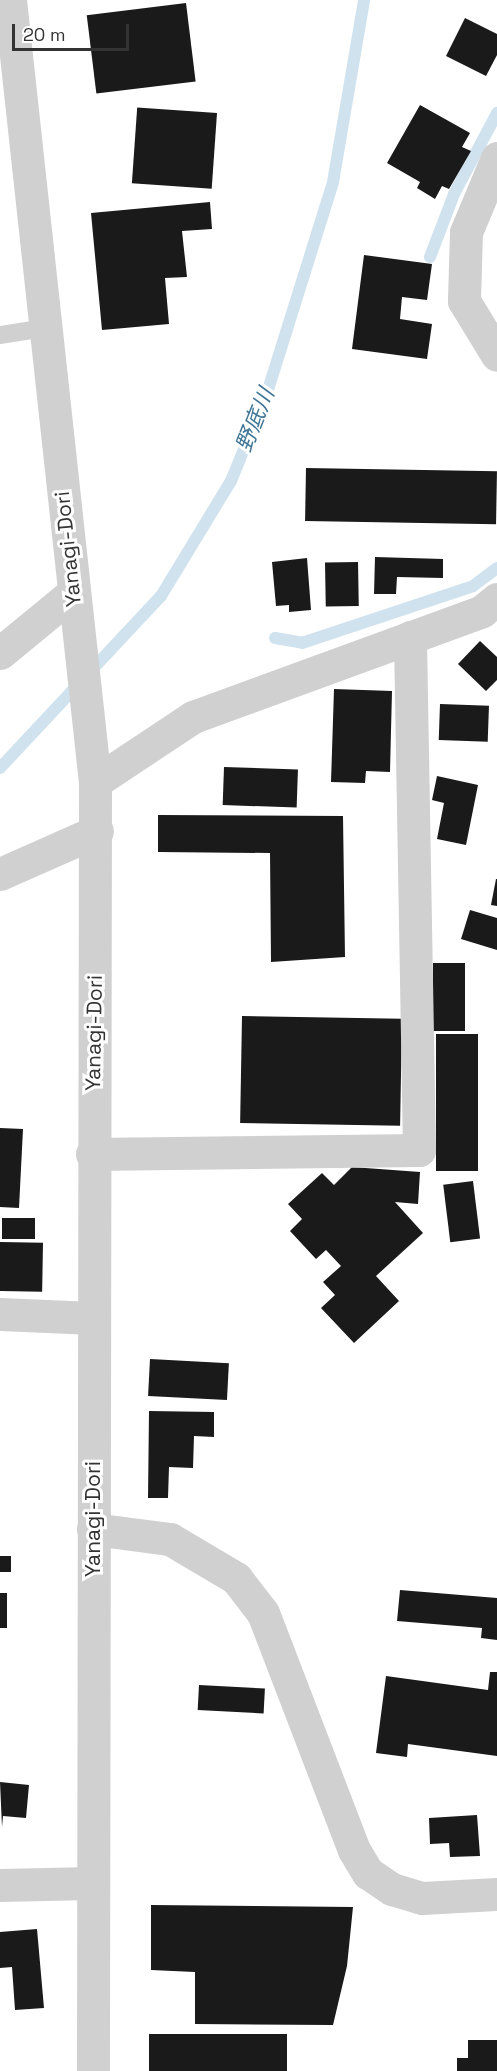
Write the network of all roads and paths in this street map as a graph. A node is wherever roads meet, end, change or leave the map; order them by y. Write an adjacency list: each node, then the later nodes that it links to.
1 (10, 0): 3 (street, Yanagi-Dori)
2 (497, 158): 5 (street)
3 (45, 328): 4 (lane); 6 (street, Yanagi-Dori)
4 (0, 335)
5 (497, 355)
6 (73, 593): 9 (street); 10 (street, Yanagi-Dori)
7 (497, 599): 8 (street)
8 (410, 637): 10 (street); 13 (street)
9 (0, 652)
10 (94, 768): 11 (street, Yanagi-Dori)
11 (97, 831): 12 (street); 13 (street, Yanagi-Dori)
12 (0, 874)
13 (92, 1154): 15 (street, Yanagi-Dori)
14 (0, 1314): 15 (street)
15 (93, 1318): 16 (street, Yanagi-Dori)
16 (93, 1528): 17 (street, Yanagi-Dori); 19 (street)
17 (92, 1883): 18 (street); 20 (street, Yanagi-Dori)
18 (0, 1885)
19 (497, 1894)
20 (93, 2071)

